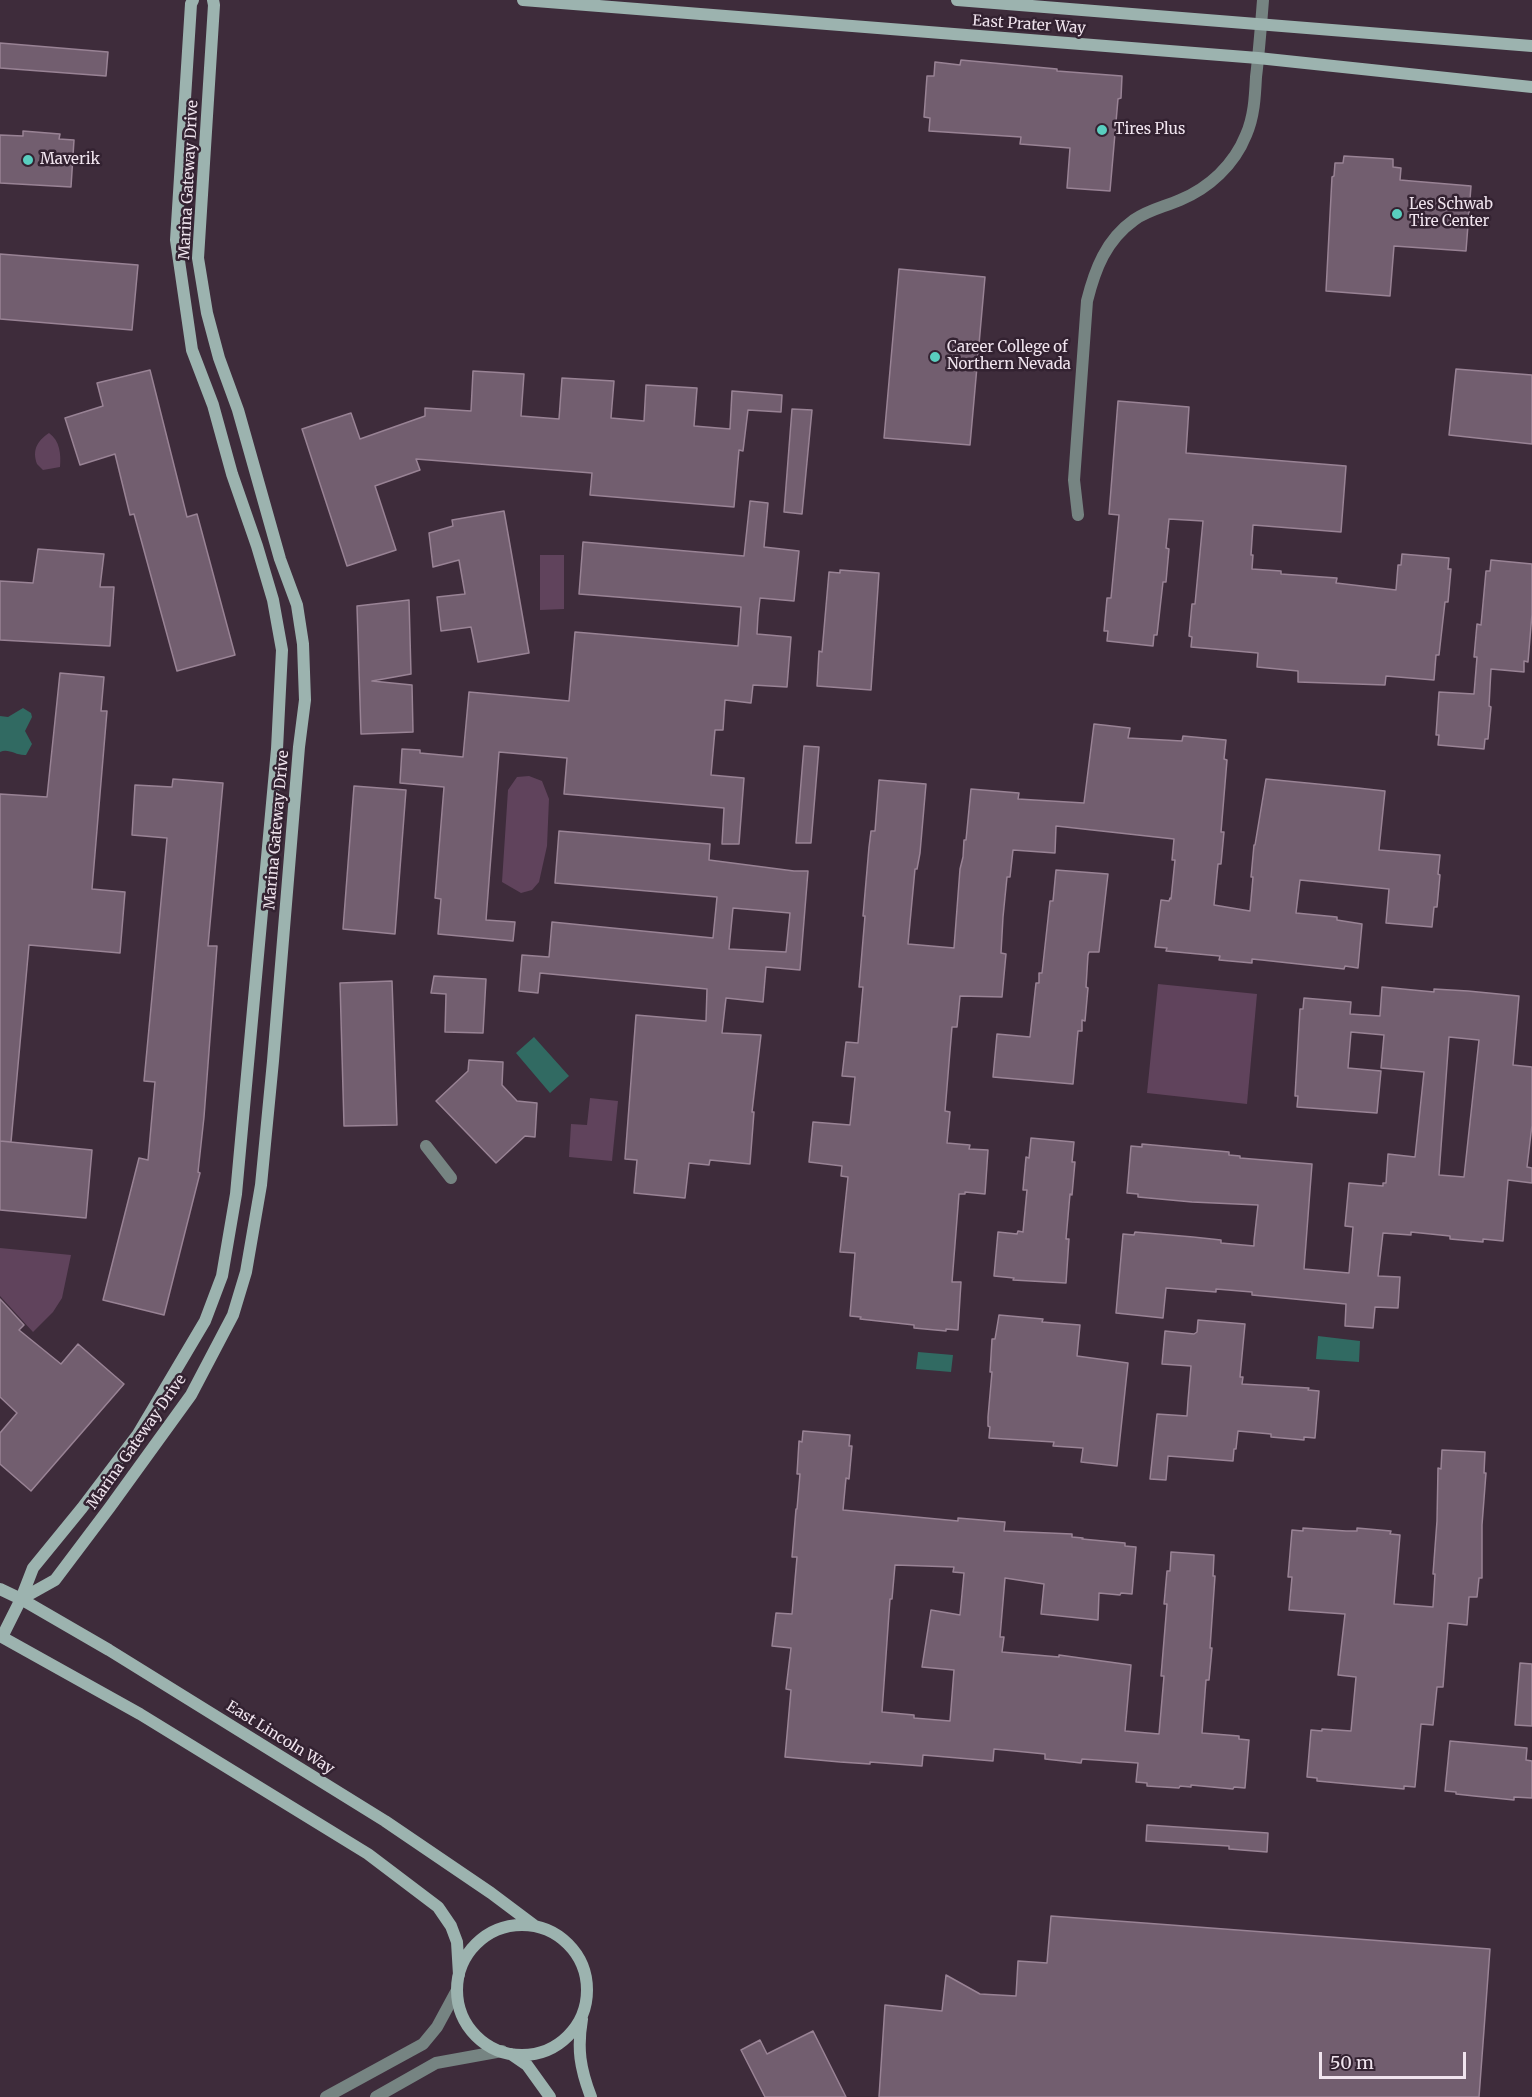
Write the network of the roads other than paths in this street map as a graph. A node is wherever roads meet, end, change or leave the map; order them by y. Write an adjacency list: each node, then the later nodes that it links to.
1 (193, 0): 14 (street, Marina Gateway Drive)
2 (213, 0): 14 (street, Marina Gateway Drive)
3 (523, 0): 8 (street, East Prater Way)
4 (957, 0): 6 (street, East Prater Way)
5 (1263, 0): 6 (street)
6 (1261, 24): 7 (street, East Prater Way); 8 (street)
7 (1532, 46)
8 (1258, 58): 9 (street, East Prater Way); 10 (street)
9 (1532, 87)
10 (1078, 515)
11 (426, 1146): 12 (street)
12 (451, 1178)
13 (0, 1589): 14 (street, East Lincoln Way)
14 (21, 1599): 15 (street, Marina Gateway Drive); 16 (street, East Lincoln Way)
15 (1, 1637): 17 (street)
16 (535, 1926): 17 (street); 19 (street)
17 (459, 1975): 18 (street)
18 (457, 1990): 20 (street); 21 (street)
19 (583, 2012): 20 (street); 24 (street)
20 (506, 2052): 22 (street); 23 (street)
21 (326, 2097)
22 (376, 2097)
23 (550, 2097)
24 (591, 2097)

